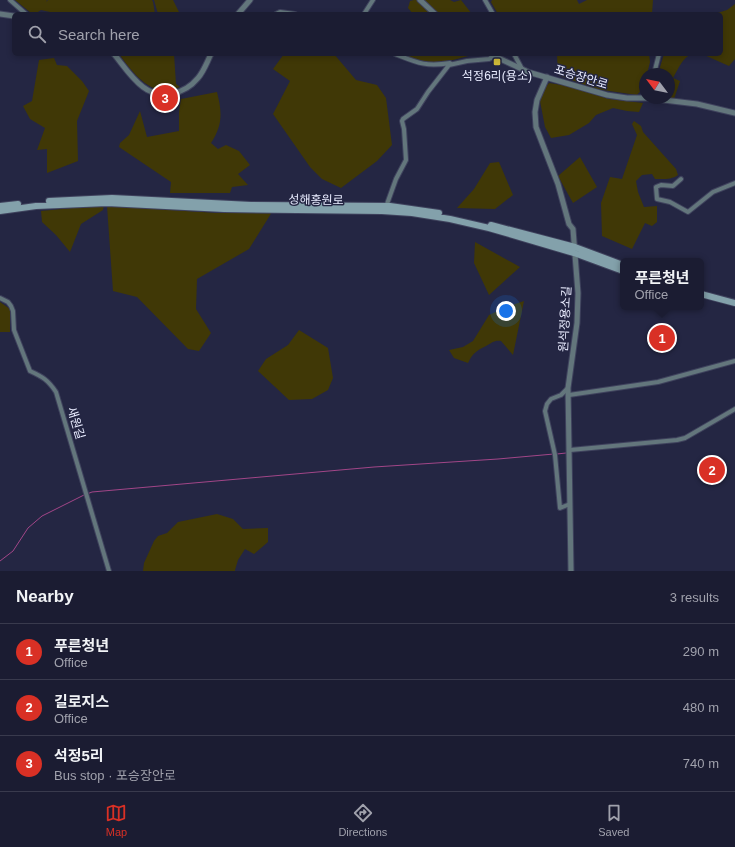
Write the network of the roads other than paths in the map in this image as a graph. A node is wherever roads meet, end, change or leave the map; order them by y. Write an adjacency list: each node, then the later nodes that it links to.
1 (10, 0): 6 (street)
2 (250, 0): 7 (street)
3 (373, 0): 8 (street)
4 (420, 0): 9 (street)
5 (485, 0): 10 (street)
6 (24, 12)
7 (240, 12)
8 (365, 12)
9 (433, 12)
10 (492, 12)
11 (0, 14): 12 (street)
12 (12, 16)
13 (116, 56): 14 (street)
14 (210, 56)
15 (400, 56): 20 (street)
16 (491, 56): 20 (street)
17 (494, 56): 22 (street, 포승장안로)
18 (515, 56): 22 (street)
19 (658, 56): 21 (street)
20 (455, 63): 29 (street)
21 (656, 68)
22 (522, 69): 23 (street, 포승장안로)
23 (547, 77): 24 (street, 포승장안로); 32 (street, 원석정용소길)
24 (639, 98)
25 (675, 101): 26 (street, 포승장안로)
26 (735, 113)
27 (681, 178): 28 (street)
28 (735, 183)
29 (387, 204)
30 (0, 206): 32 (main road, 성해홍원로)
31 (0, 211): 32 (main road, 성해홍원로)
32 (575, 250): 33 (main road, 성해홍원로); 34 (main road, 성해홍원로); 41 (street, 원석정용소길)
33 (620, 265)
34 (620, 270)
35 (704, 292): 38 (main road)
36 (704, 295): 39 (main road)
37 (0, 298): 46 (street, 새원길)
38 (735, 299)
39 (735, 303)
40 (735, 361): 42 (street)
41 (568, 388): 42 (street, 원석정용소길); 45 (street)
42 (569, 394): 44 (street, 원석정용소길)
43 (735, 409): 44 (street)
44 (570, 450): 45 (street, 원석정용소길)
45 (570, 504): 47 (street, 원석정용소길)
46 (110, 571)
47 (571, 571)

